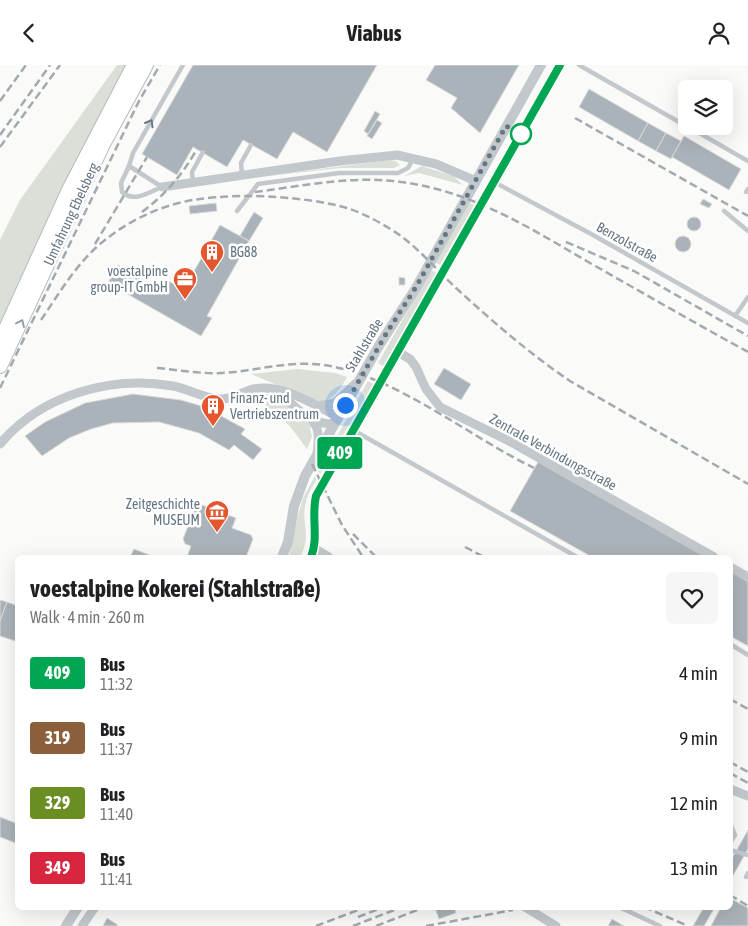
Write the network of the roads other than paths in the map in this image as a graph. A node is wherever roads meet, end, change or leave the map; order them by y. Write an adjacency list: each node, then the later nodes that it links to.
1 (134, 65): 25 (main road, Umfahrung Ebelsberg)
2 (146, 65): 27 (main road, Umfahrung Ebelsberg, one-way to 2)
3 (183, 65): 13 (lane, one-way to 3)
4 (541, 65): 15 (street, Stahlstraße)
5 (560, 65): 17 (street)
6 (579, 65): 7 (lane)
7 (678, 121)
8 (703, 135): 12 (lane)
9 (252, 145): 14 (lane)
10 (203, 153): 16 (lane)
11 (414, 157): 14 (street); 15 (street); 19 (lane)
12 (748, 161)
13 (129, 167): 18 (lane); 18 (lane)
14 (242, 175): 16 (street)
15 (476, 181): 28 (street, Stahlstraße)
16 (193, 182): 18 (street)
17 (494, 182): 23 (lane, Benzolstraße); 26 (street)
18 (162, 187)
19 (237, 211)
20 (724, 211): 21 (lane)
21 (748, 231)
22 (748, 297): 23 (lane)
23 (735, 316): 24 (lane, Benzolstraße)
24 (748, 323)
25 (0, 342)
26 (398, 352): 33 (street); 41 (street, Zentrale Verbindungsstraße)
27 (0, 366)
28 (359, 381): 30 (street); 32 (street, Stahlstraße)
29 (277, 390): 30 (street); 31 (street); 34 (street)
30 (317, 406): 32 (street)
31 (309, 416): 32 (street); 35 (street)
32 (336, 420): 35 (street, Stahlstraße)
33 (353, 430): 36 (street); 40 (lane)
34 (0, 444)
35 (317, 455): 37 (street, Stahlstraße)
36 (314, 548): 38 (street); 39 (street)
37 (283, 555)
38 (312, 555)
39 (325, 555)
40 (573, 555)
41 (710, 555)
42 (733, 569): 43 (street)
43 (748, 577)
44 (733, 647): 45 (lane)
45 (748, 655)
46 (733, 790): 47 (street)
47 (748, 797)
48 (733, 851): 49 (lane)
49 (748, 855)
50 (76, 910): 54 (street)
51 (93, 910): 55 (street)
52 (530, 910): 56 (street)
53 (625, 910): 57 (lane)
54 (66, 926)
55 (82, 926)
56 (556, 926)
57 (660, 926)

